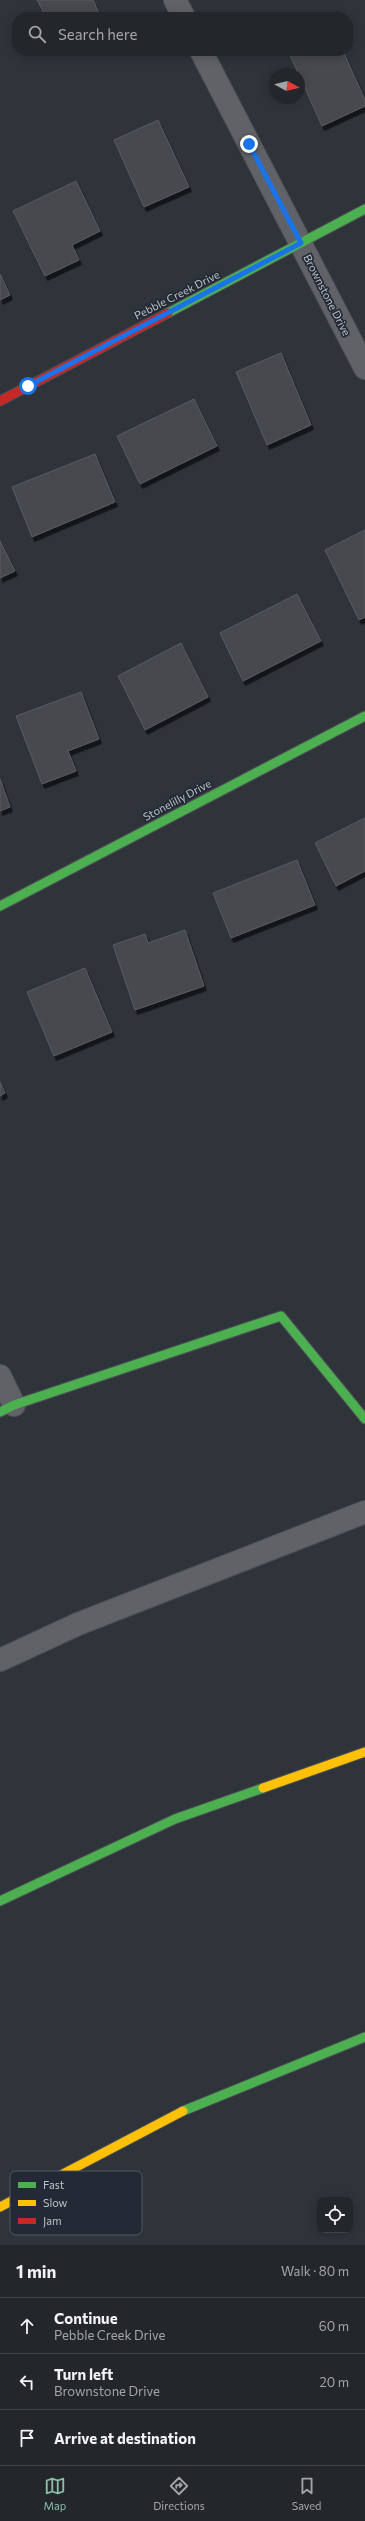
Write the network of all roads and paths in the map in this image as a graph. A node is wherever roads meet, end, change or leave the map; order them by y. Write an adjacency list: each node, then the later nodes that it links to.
1 (175, 0): 2 (street)
2 (181, 12)
3 (204, 56): 5 (street, Brownstone Drive)
4 (365, 209): 5 (street, Pebble Creek Drive)
5 (301, 243): 6 (street, Brownstone Drive); 7 (street, Pebble Creek Drive)
6 (365, 368)
7 (0, 401)
8 (365, 716): 9 (street, Stonelilly Drive)
9 (0, 906)
10 (0, 1376): 11 (street)
11 (7, 1408): 12 (street)
12 (365, 1419)
13 (365, 1512): 14 (street)
14 (0, 1660)
15 (365, 1752): 16 (street)
16 (0, 1901)
17 (365, 2038): 18 (street)
18 (69, 2171)
19 (10, 2202): 20 (street)
20 (0, 2207)

